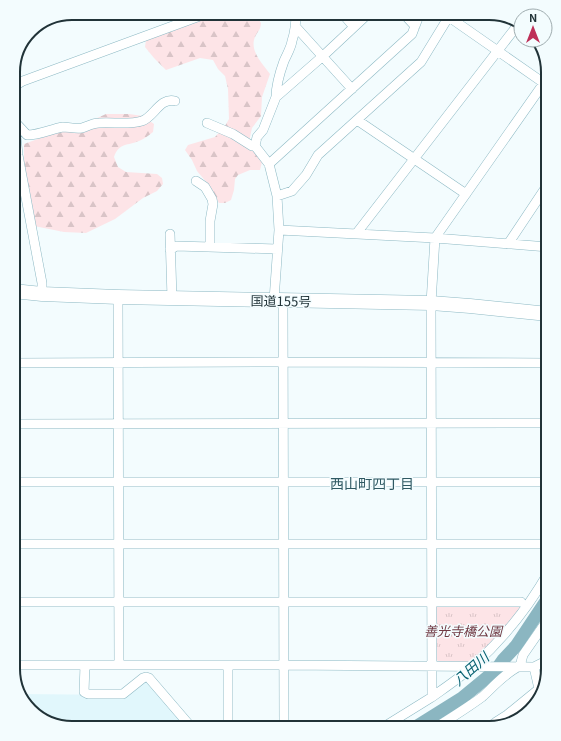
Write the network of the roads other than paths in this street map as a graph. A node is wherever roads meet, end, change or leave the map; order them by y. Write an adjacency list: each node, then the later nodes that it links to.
1 (189, 20): 16 (street)
2 (295, 20): 9 (street)
3 (348, 20): 11 (street)
4 (362, 20): 11 (street)
5 (409, 20): 10 (street)
6 (417, 20): 10 (street)
7 (447, 20): 21 (street)
8 (457, 20): 13 (street)
9 (295, 26): 14 (street); 19 (street)
10 (415, 26): 17 (street)
11 (354, 27): 14 (street)
12 (513, 31): 13 (street)
13 (497, 51): 15 (street); 25 (street)
14 (323, 56): 17 (street); 19 (street)
15 (541, 79)
16 (20, 84)
17 (352, 89): 26 (street)
18 (541, 89): 29 (street)
19 (276, 97): 24 (street)
20 (175, 101): 23 (street)
21 (357, 120): 25 (street); 31 (street)
22 (207, 123): 24 (street)
23 (20, 127)
24 (255, 146): 26 (street)
25 (414, 160): 29 (street); 34 (street)
26 (269, 164): 31 (street)
27 (20, 166): 42 (street)
28 (196, 181): 38 (street)
29 (466, 194): 35 (street)
30 (541, 194): 36 (street)
31 (277, 196): 32 (street)
32 (278, 230): 34 (street); 39 (street)
33 (170, 234): 40 (street)
34 (356, 234): 35 (street)
35 (435, 238): 36 (street); 46 (street)
36 (508, 244): 37 (street)
37 (541, 246)
38 (210, 247): 39 (street); 40 (street)
39 (277, 249): 45 (street)
40 (170, 250): 44 (street)
41 (20, 292): 42 (highway, 国道155号)
42 (42, 294): 43 (highway, 国道155号)
43 (118, 297): 44 (highway, 国道155号); 51 (street)
44 (172, 298): 45 (highway, 国道155号)
45 (278, 301): 46 (highway, 国道155号); 48 (street)
46 (430, 303): 47 (highway, 国道155号); 49 (street)
47 (541, 313)
48 (283, 362): 49 (street); 51 (street); 53 (street)
49 (431, 362): 52 (street); 54 (street)
50 (20, 363): 51 (street)
51 (118, 363): 57 (street)
52 (541, 363)
53 (283, 423): 54 (street); 57 (street); 60 (street)
54 (432, 423): 55 (street); 61 (street)
55 (541, 423)
56 (20, 424): 57 (street)
57 (118, 424): 59 (street)
58 (20, 482): 59 (street)
59 (119, 482): 60 (street); 65 (street)
60 (283, 482): 61 (street); 66 (street)
61 (432, 482): 62 (street); 67 (street)
62 (541, 482)
63 (541, 543): 67 (street)
64 (20, 544): 65 (street)
65 (118, 544): 66 (street); 70 (street)
66 (283, 544): 67 (street); 71 (street)
67 (432, 544): 72 (street)
68 (541, 585): 82 (street)
69 (20, 602): 70 (street)
70 (118, 602): 71 (street); 78 (street)
71 (283, 602): 72 (street); 80 (street)
72 (432, 602): 73 (street); 81 (street)
73 (521, 602)
74 (541, 629): 83 (street)
75 (541, 663): 84 (street)
76 (20, 665): 77 (street)
77 (85, 665): 78 (street); 89 (street)
78 (119, 665): 79 (street)
79 (228, 665): 80 (street); 90 (street)
80 (283, 665): 81 (street); 91 (street)
81 (432, 665): 82 (street); 86 (street)
82 (473, 666): 83 (street); 86 (street)
83 (520, 666): 84 (street); 93 (street)
84 (534, 666): 85 (street)
85 (538, 685)
86 (432, 697): 92 (street)
87 (533, 697): 88 (street)
88 (499, 720)
89 (186, 721)
90 (228, 721)
91 (284, 721)
92 (393, 721)
93 (446, 721)

